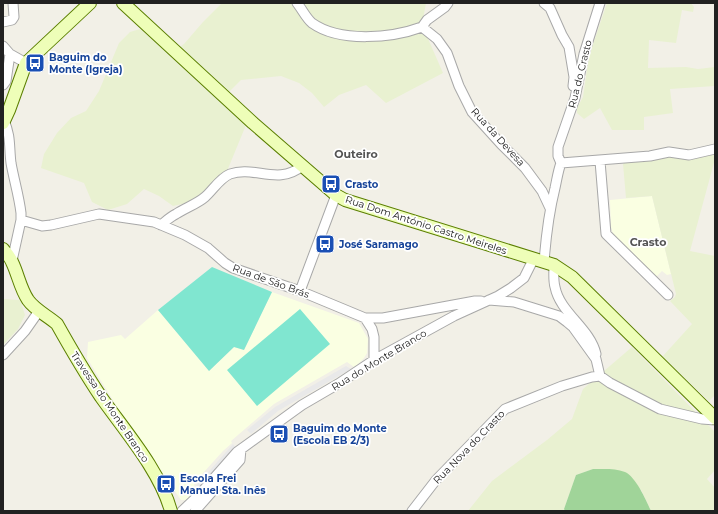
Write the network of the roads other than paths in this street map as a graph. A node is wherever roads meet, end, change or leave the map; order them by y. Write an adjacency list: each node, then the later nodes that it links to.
1 (13, 3): 8 (street)
2 (90, 3): 12 (main road)
3 (123, 3): 19 (main road, Rua Dom António Castro Meireles)
4 (297, 3): 9 (street)
5 (448, 3): 9 (street)
6 (600, 3): 14 (street, Rua do Crasto)
7 (548, 5): 14 (street)
8 (3, 22)
9 (422, 28): 21 (street, Rua da Devesa)
10 (3, 46): 11 (street)
11 (10, 54): 12 (street); 13 (street)
12 (26, 63): 15 (main road)
13 (3, 85)
14 (576, 98): 18 (street, Rua do Crasto)
15 (4, 122): 22 (street)
16 (715, 149): 17 (street)
17 (600, 161): 18 (street); 28 (street)
18 (561, 163): 21 (street, Rua do Crasto)
19 (302, 166): 20 (main road, Rua Dom António Castro Meireles); 23 (street)
20 (336, 195): 26 (main road, Rua Dom António Castro Meireles); 27 (street)
21 (550, 208): 26 (street, Rua do Crasto)
22 (21, 220): 23 (street, Rua de São Brás); 25 (street)
23 (161, 225): 27 (street, Rua de São Brás)
24 (3, 249): 25 (main road, Travessa do Monte Branco)
25 (12, 261): 30 (main road, Travessa do Monte Branco)
26 (544, 262): 29 (street, Rua do Monte Branco); 33 (street, Rua do Crasto); 36 (main road, Rua Dom António Castro Meireles)
27 (300, 291): 31 (street, Rua de São Brás)
28 (668, 295)
29 (486, 300): 31 (street, Rua de São Brás); 33 (street); 34 (street, Rua do Monte Branco)
30 (39, 311): 32 (street); 38 (main road, Travessa do Monte Branco)
31 (365, 318): 34 (street)
32 (3, 355)
33 (596, 359): 35 (street, Rua do Crasto)
34 (374, 360): 37 (street, Rua do Monte Branco)
35 (600, 376): 36 (street); 41 (street, Rua Nova do Crasto)
36 (715, 419)
37 (241, 449): 39 (street, Rua do Monte Branco); 40 (street)
38 (171, 511)
39 (182, 511)
40 (195, 511)
41 (412, 511)

